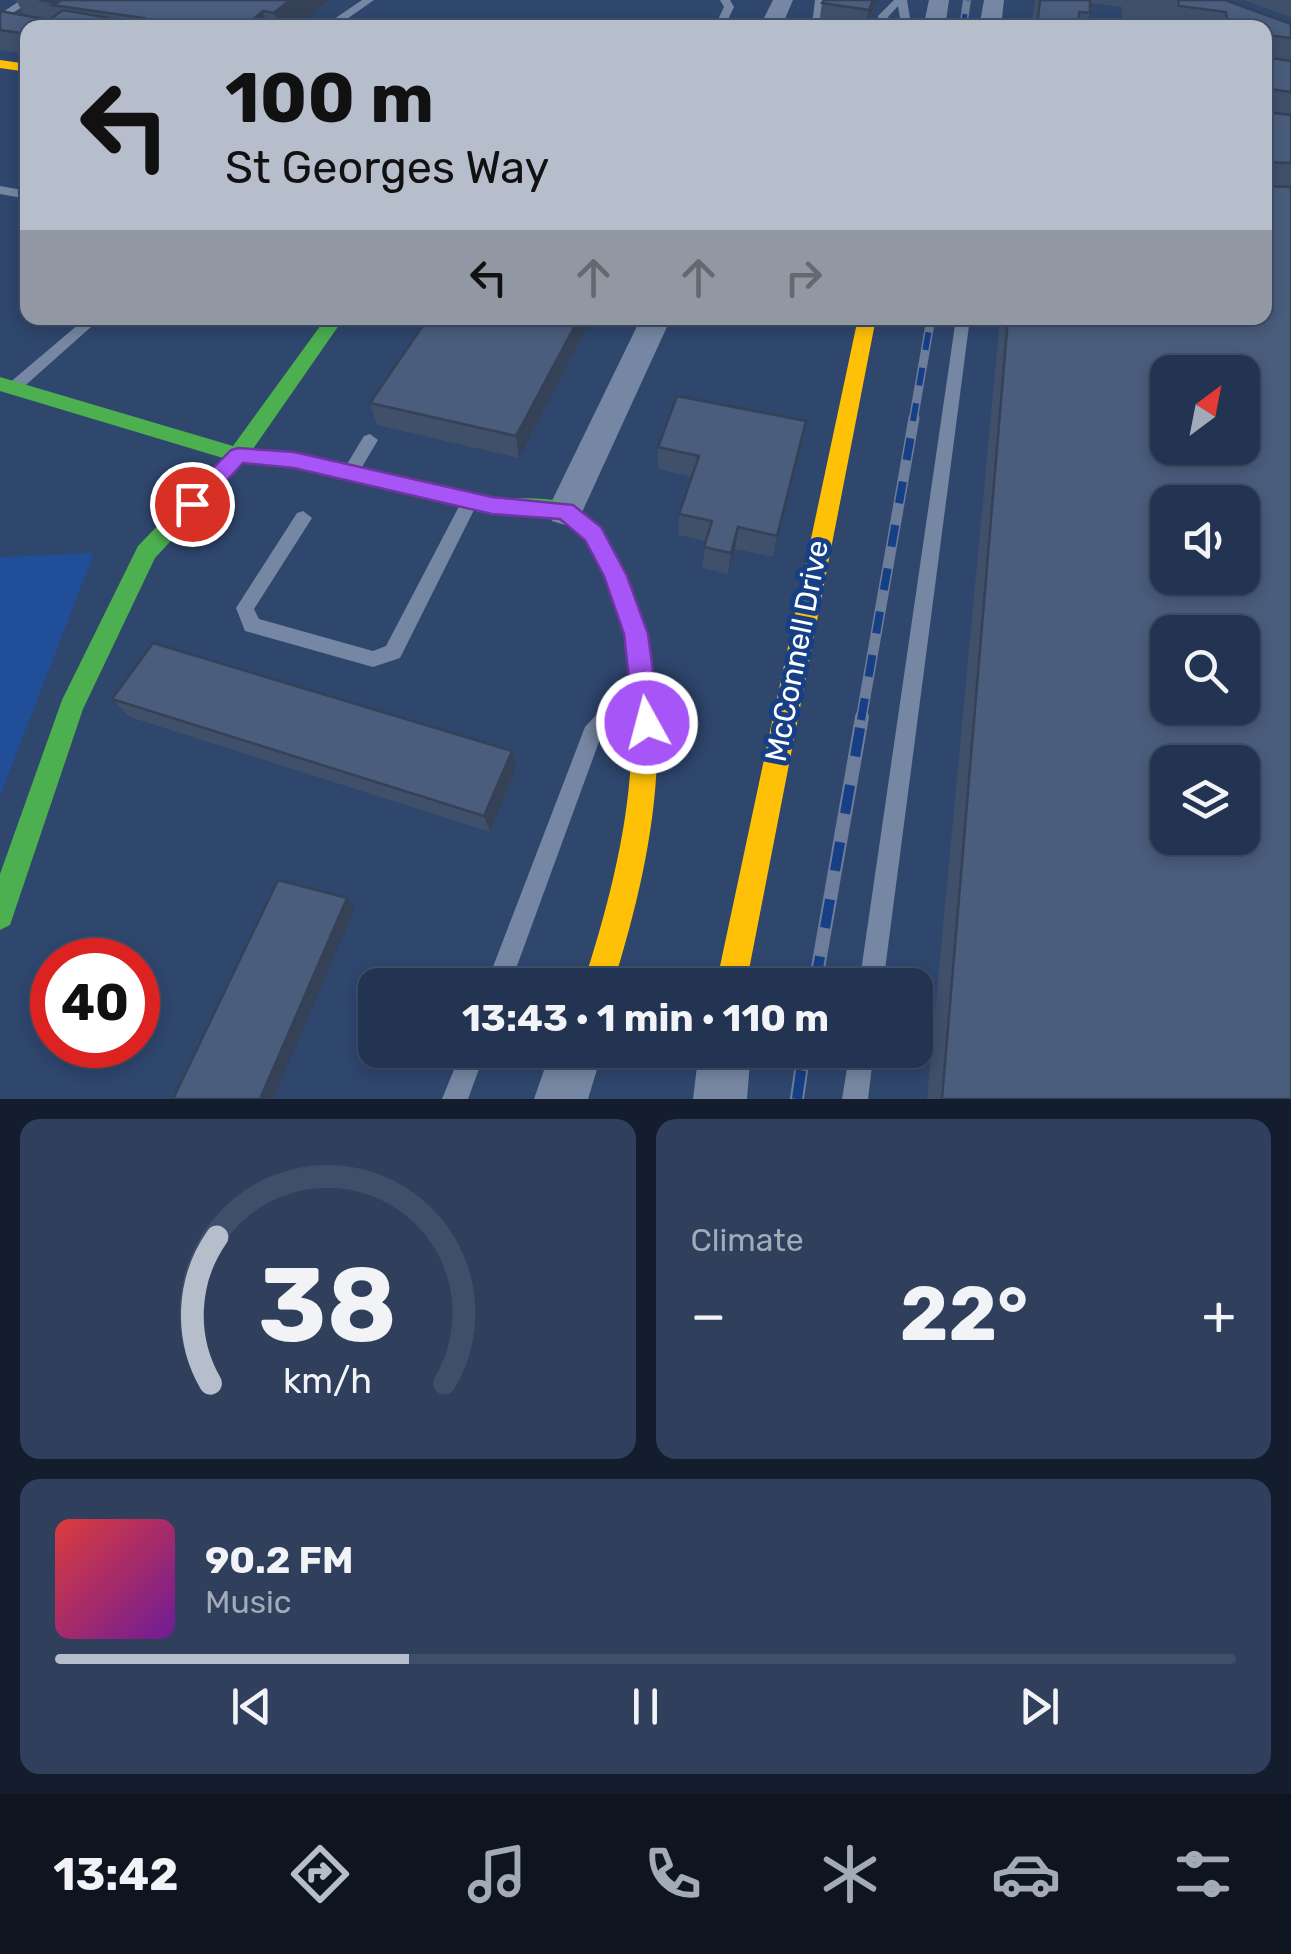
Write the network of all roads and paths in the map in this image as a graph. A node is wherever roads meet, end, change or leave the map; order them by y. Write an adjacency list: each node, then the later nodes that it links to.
1 (28, 0): 4 (lane)
2 (369, 0): 5 (lane)
3 (901, 0): 6 (lane)
4 (0, 18)
5 (338, 20)
6 (884, 20)
7 (85, 325): 12 (lane)
8 (330, 325): 14 (street)
9 (653, 325): 17 (street)
10 (866, 325): 23 (street, McConnell Drive)
11 (963, 325): 24 (lane)
12 (6, 386): 14 (street)
13 (370, 440): 15 (lane)
14 (238, 455): 15 (street); 20 (street)
15 (350, 473): 16 (street)
16 (470, 500): 17 (street); 18 (lane)
17 (565, 511): 19 (street)
18 (303, 518)
19 (642, 679): 21 (lane); 22 (street)
20 (3, 896)
21 (504, 968)
22 (604, 968)
23 (734, 968)
24 (873, 968)
25 (467, 1068): 29 (lane)
26 (571, 1068): 30 (street)
27 (723, 1068): 31 (street)
28 (860, 1068): 32 (lane)
29 (455, 1099)
30 (561, 1099)
31 (720, 1099)
32 (856, 1099)

